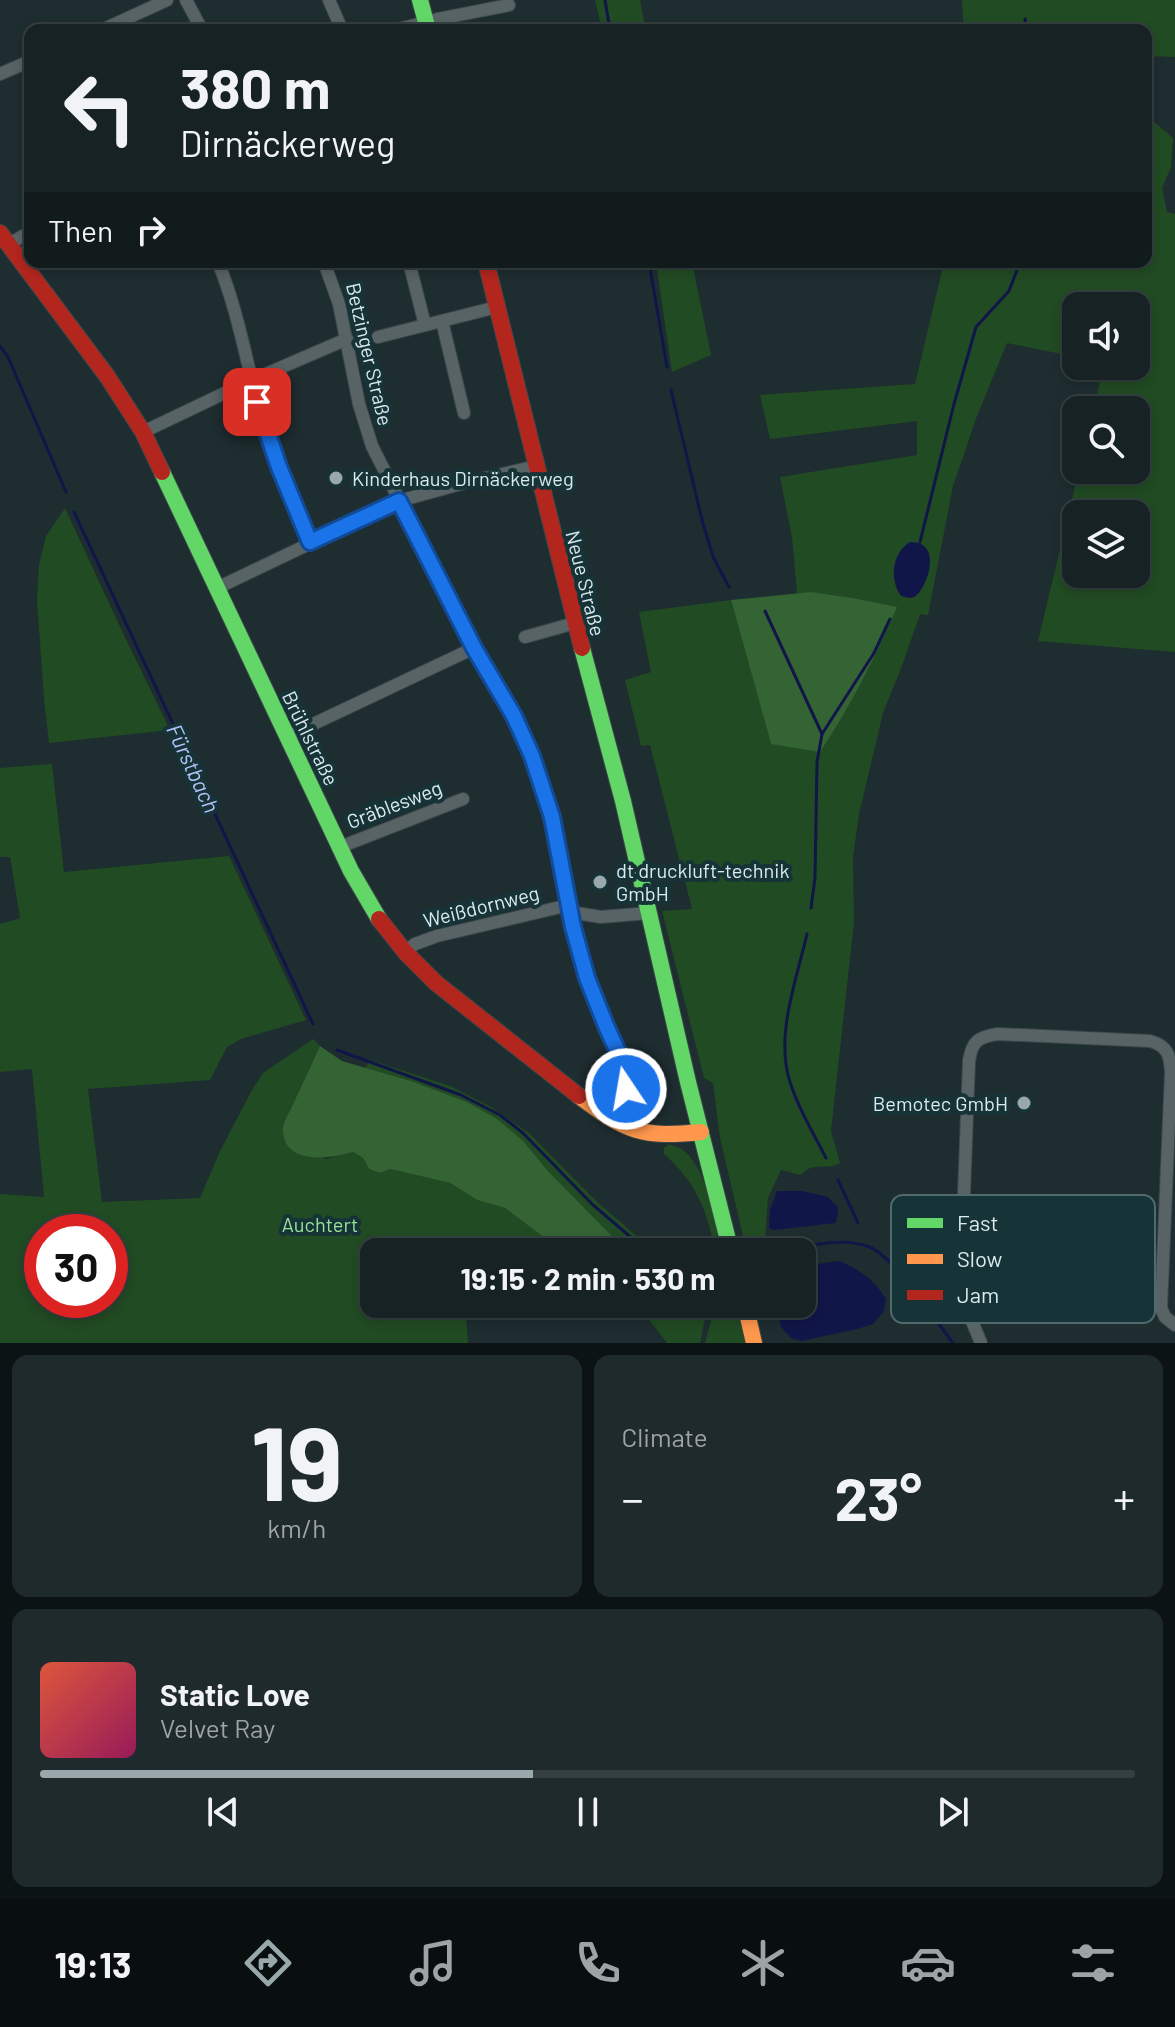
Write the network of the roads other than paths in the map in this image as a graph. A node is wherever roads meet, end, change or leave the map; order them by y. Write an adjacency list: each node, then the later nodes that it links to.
1 (167, 0): 6 (street)
2 (186, 0): 7 (street)
3 (329, 0): 8 (street)
4 (420, 0): 9 (street)
5 (509, 5): 10 (street)
6 (115, 24)
7 (199, 24)
8 (339, 24)
9 (426, 24)
10 (435, 24)
11 (24, 64): 12 (street)
12 (0, 74)
13 (24, 233): 14 (street)
14 (4, 238): 15 (street, Brühlstraße)
15 (24, 265)
16 (26, 268): 28 (street, Brühlstraße)
17 (220, 268): 26 (street)
18 (326, 268): 25 (street, Betzinger Straße)
19 (411, 268): 23 (street)
20 (487, 268): 21 (street, Neue Straße)
21 (497, 307): 22 (street); 29 (street, Neue Straße)
22 (442, 321): 23 (street); 27 (street)
23 (425, 325): 24 (street)
24 (378, 337)
25 (347, 339): 26 (street); 30 (street, Betzinger Straße)
26 (252, 380): 28 (street); 31 (street)
27 (464, 413)
28 (143, 432): 32 (street, Brühlstraße)
29 (537, 466): 30 (street); 33 (street, Neue Straße)
30 (399, 501): 31 (street); 35 (street, Betzinger Straße)
31 (310, 542): 32 (street)
32 (217, 588): 36 (street, Brühlstraße)
33 (575, 623): 34 (street); 40 (street, Neue Straße)
34 (525, 637)
35 (474, 648): 36 (street); 39 (street, Betzinger Straße)
36 (288, 736): 38 (street, Brühlstraße)
37 (463, 799): 38 (street, Gräblesweg)
38 (340, 847): 41 (street, Brühlstraße)
39 (570, 909): 40 (street, Weißdornweg); 41 (street, Weißdornweg); 42 (street, Betzinger Straße)
40 (649, 913): 43 (street, Neue Straße)
41 (405, 952): 42 (street, Brühlstraße)
42 (609, 1117): 43 (street, Brühlstraße)
43 (701, 1132): 45 (street, Neue Straße)
44 (964, 1195): 48 (street)
45 (728, 1238)
46 (748, 1318): 49 (street)
47 (973, 1323): 50 (street)
48 (1175, 1325)
49 (754, 1343)
50 (981, 1343)

